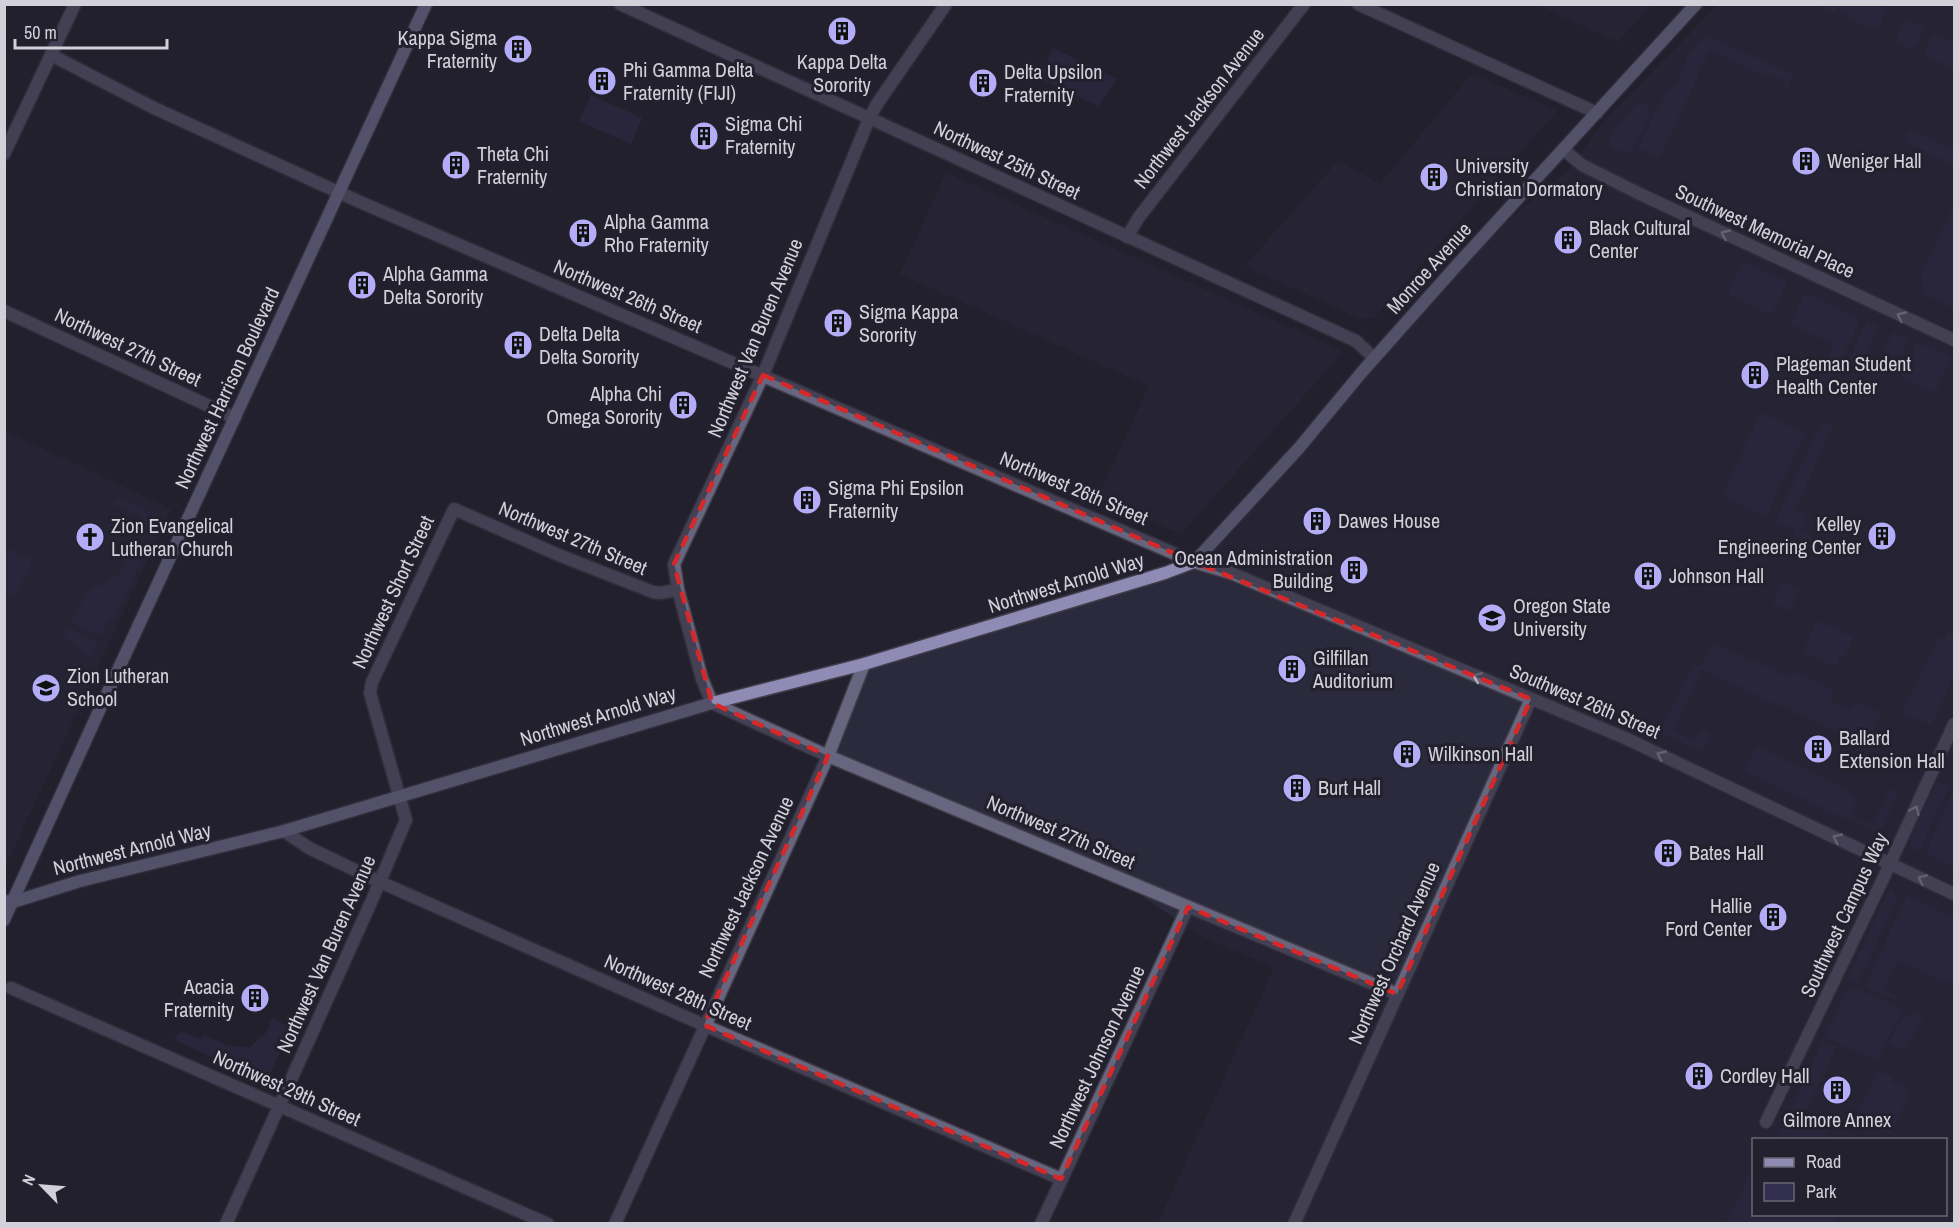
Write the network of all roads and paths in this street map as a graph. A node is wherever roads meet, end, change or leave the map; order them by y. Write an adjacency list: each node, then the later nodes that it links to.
1 (75, 4): 8 (street)
2 (426, 4): 13 (street, Northwest Harrison Boulevard)
3 (620, 4): 10 (street, Northwest 25th Street)
4 (946, 4): 10 (street, Northwest Van Buren Avenue)
5 (1304, 4): 14 (street, Northwest Jackson Avenue)
6 (1358, 4): 9 (street)
7 (1696, 4): 9 (street, Monroe Avenue)
8 (51, 55): 12 (street); 13 (street, Northwest 26th Street)
9 (1597, 113): 11 (street, Monroe Avenue)
10 (869, 119): 14 (street, Northwest 25th Street); 18 (street, Northwest Van Buren Avenue)
11 (1564, 150): 16 (street, Southwest Memorial Place, one-way to 11); 17 (street, Monroe Avenue)
12 (4, 154)
13 (339, 192): 18 (street, Northwest 26th Street); 19 (street, Northwest Harrison Boulevard)
14 (1127, 237): 17 (street, Northwest 25th Street)
15 (4, 311): 19 (street, Northwest 27th Street)
16 (1954, 340)
17 (1374, 358): 21 (street, Monroe Avenue)
18 (763, 375): 21 (street, Northwest 26th Street); 22 (street, Northwest Van Buren Avenue)
19 (235, 418): 33 (street, Northwest Harrison Boulevard)
20 (454, 509): 22 (street, Northwest 27th Street); 28 (street, Northwest Short Street)
21 (1194, 562): 23 (street, Northwest Arnold Way); 24 (street, Southwest 26th Street, one-way to 21)
22 (678, 590): 25 (street, Northwest Van Buren Avenue)
23 (864, 664): 25 (street, Northwest Arnold Way); 27 (street, Northwest Jackson Avenue)
24 (1531, 699): 30 (street, Southwest 26th Street, one-way to 24); 37 (street, Northwest Orchard Avenue)
25 (712, 703): 27 (street, Northwest 27th Street); 28 (street, Northwest Arnold Way)
26 (1954, 724): 30 (street, Southwest Campus Way, one-way to 26)
27 (828, 756): 34 (street, Northwest 27th Street); 38 (street, Northwest Jackson Avenue)
28 (400, 796): 29 (street, Northwest Arnold Way); 31 (street, Northwest Van Buren Avenue)
29 (284, 831): 31 (street, Northwest 28th Street); 33 (street, Northwest Arnold Way)
30 (1890, 863): 32 (street, Southwest 26th Street, one-way to 30); 40 (street, Southwest Campus Way)
31 (380, 882): 38 (street, Northwest 28th Street); 39 (street, Northwest Van Buren Avenue)
32 (1954, 894)
33 (8, 901): 35 (street, Northwest Harrison Boulevard)
34 (1188, 907): 37 (street, Northwest 27th Street); 41 (street, Northwest Johnson Avenue)
35 (4, 920)
36 (11, 988): 39 (street, Northwest 29th Street)
37 (1397, 994): 46 (street, Northwest Orchard Avenue)
38 (704, 1025): 41 (street, Northwest 28th Street); 44 (street, Northwest Jackson Avenue)
39 (279, 1106): 42 (street, Northwest Van Buren Avenue); 43 (street, Northwest 29th Street)
40 (1766, 1122)
41 (1061, 1179): 45 (street, Northwest Johnson Avenue)
42 (226, 1224)
43 (548, 1224)
44 (615, 1224)
45 (1041, 1224)
46 (1294, 1224)

